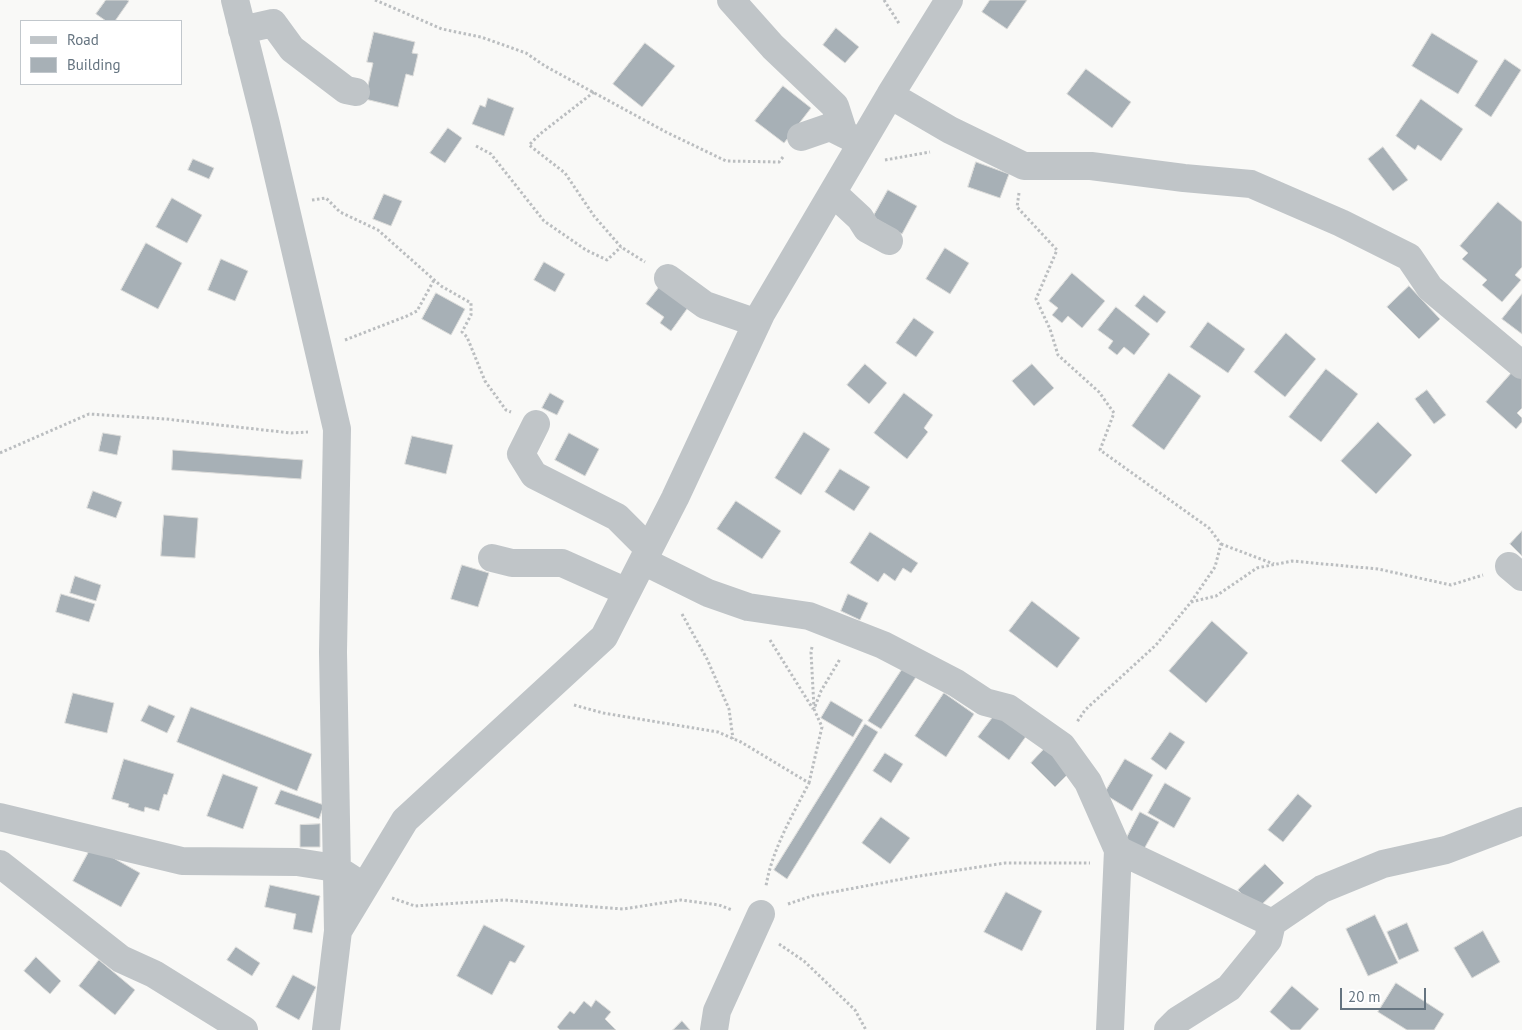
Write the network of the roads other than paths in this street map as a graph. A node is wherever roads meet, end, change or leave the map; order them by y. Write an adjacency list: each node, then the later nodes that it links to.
1 (235, 0): 4 (street)
2 (731, 0): 8 (street)
3 (949, 0): 6 (street)
4 (242, 30): 5 (street); 22 (street)
5 (356, 92)
6 (890, 95): 8 (street); 13 (street)
7 (801, 137): 8 (street)
8 (852, 147): 9 (street)
9 (833, 193): 10 (street); 12 (street)
10 (890, 241)
11 (668, 278): 12 (street)
12 (757, 323): 15 (street)
13 (1522, 365)
14 (536, 424): 15 (street)
15 (646, 555): 17 (street); 20 (street)
16 (492, 558): 17 (street)
17 (627, 592): 23 (street)
18 (0, 817): 22 (street)
19 (1522, 821): 25 (street)
20 (1118, 855): 25 (street); 30 (street)
21 (0, 864): 27 (street)
22 (338, 869): 23 (street); 26 (street)
23 (365, 888): 26 (street)
24 (759, 917): 29 (street)
25 (1272, 923): 31 (street)
26 (338, 931): 28 (street)
27 (244, 1030)
28 (326, 1030)
29 (714, 1030)
30 (1110, 1030)
31 (1168, 1030)

